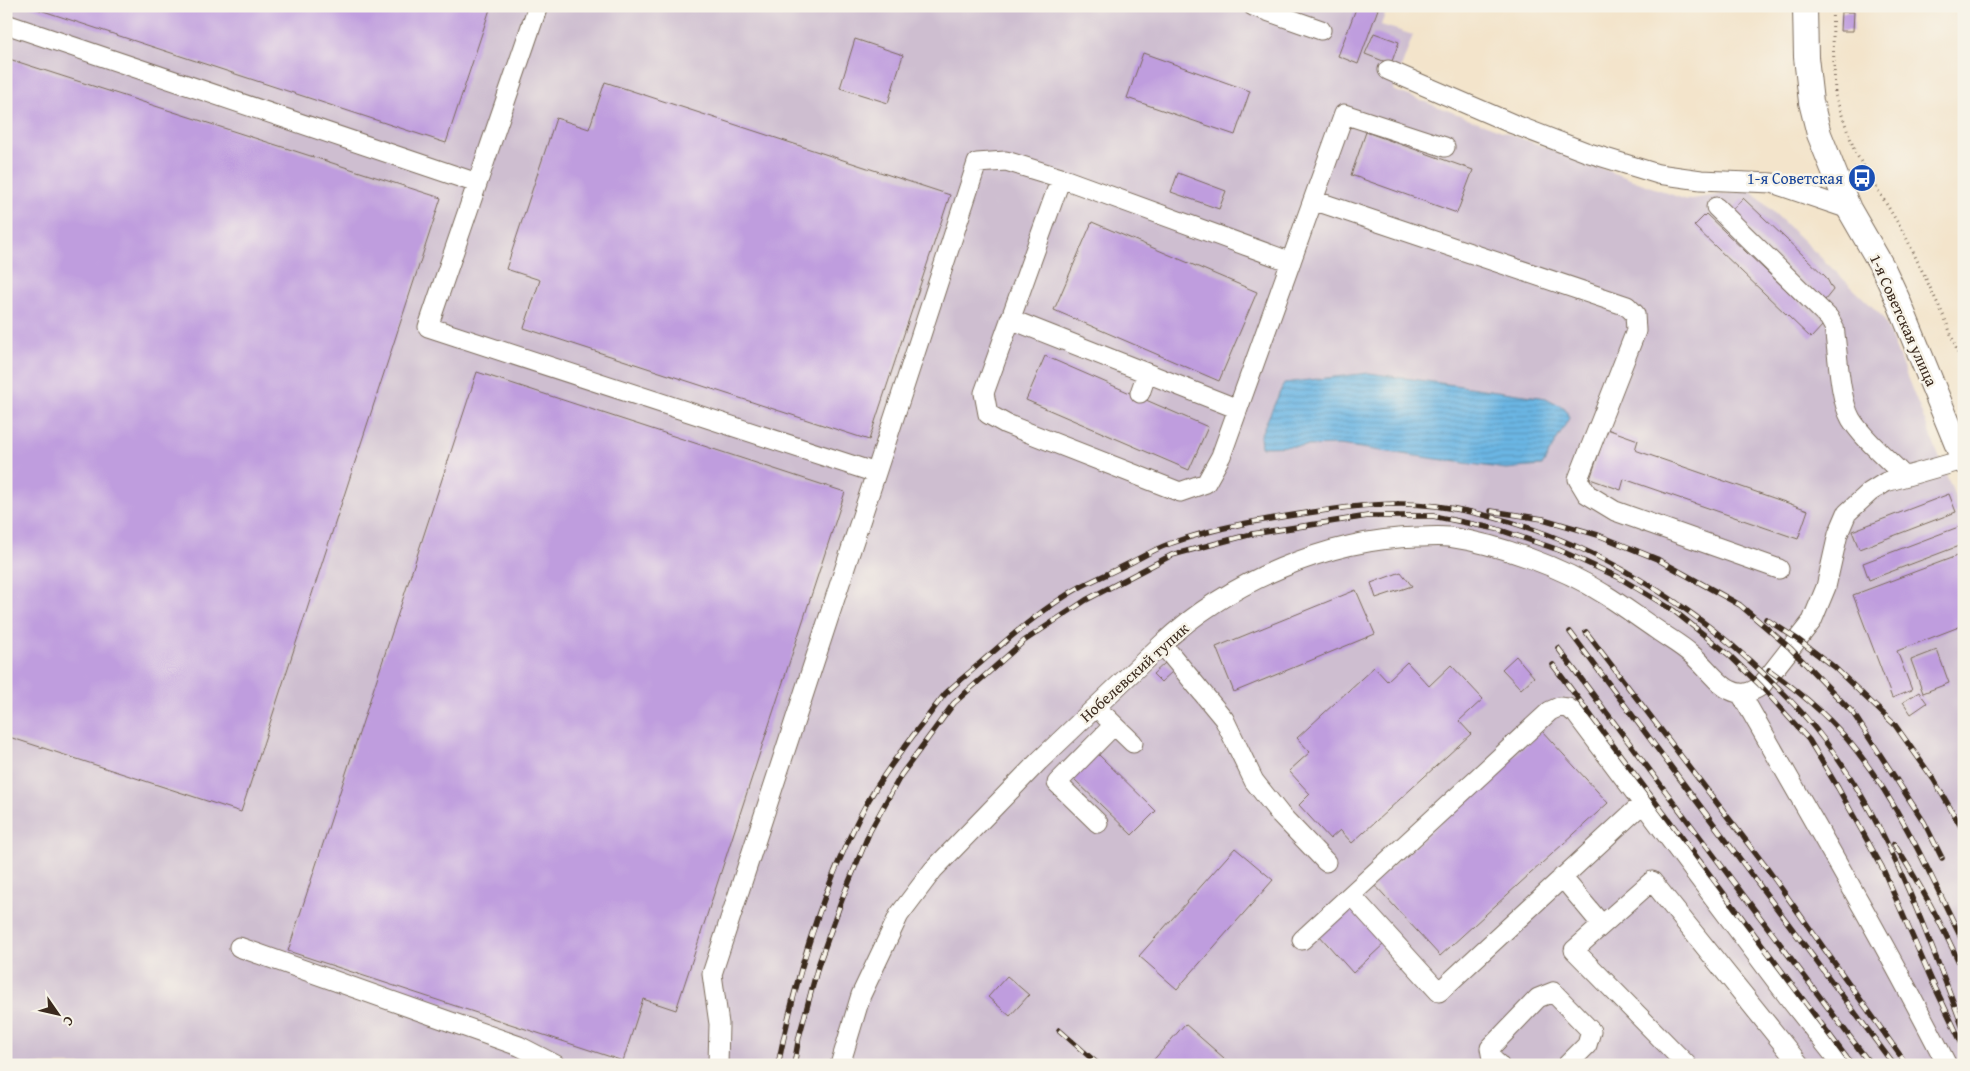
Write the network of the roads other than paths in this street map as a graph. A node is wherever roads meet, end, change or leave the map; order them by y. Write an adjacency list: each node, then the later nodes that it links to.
1 (538, 6): 9 (street)
2 (1253, 6): 5 (street)
3 (1805, 6): 12 (main road, 1-я Советская улица)
4 (6, 24): 9 (street)
5 (1321, 30)
6 (1388, 70): 12 (street)
7 (1445, 147): 10 (street)
8 (1062, 178): 13 (street); 14 (street); 19 (street)
9 (477, 183): 19 (street)
10 (1313, 200): 13 (street); 21 (street)
11 (1716, 207): 20 (street)
12 (1849, 210): 18 (main road, 1-я Советская улица)
13 (1290, 262): 17 (street)
14 (1010, 319): 15 (street); 17 (street)
15 (1147, 373): 16 (street); 17 (street)
16 (1140, 393)
17 (1238, 409)
18 (1963, 461): 20 (street)
19 (876, 473): 36 (street)
20 (1904, 476): 23 (street)
21 (1779, 569)
22 (1162, 644): 23 (street, Нобелевский тупик); 24 (street, Нобелевский тупик); 29 (street)
23 (1741, 694): 43 (street)
24 (1096, 707): 25 (street); 37 (street, Нобелевский тупик)
25 (1114, 725): 26 (street); 28 (street)
26 (1133, 743)
27 (1642, 804): 30 (street); 31 (street); 42 (street)
28 (1098, 823)
29 (1326, 862)
30 (1562, 877): 31 (street); 32 (street)
31 (1351, 895): 33 (street)
32 (1602, 925): 40 (street); 41 (street)
33 (1302, 940)
34 (239, 946): 35 (street)
35 (556, 1065)
36 (718, 1065)
37 (840, 1065)
38 (1499, 1065): 39 (street)
39 (1566, 1065)
40 (1687, 1065)
41 (1800, 1065)
42 (1842, 1065)
43 (1947, 1065)

